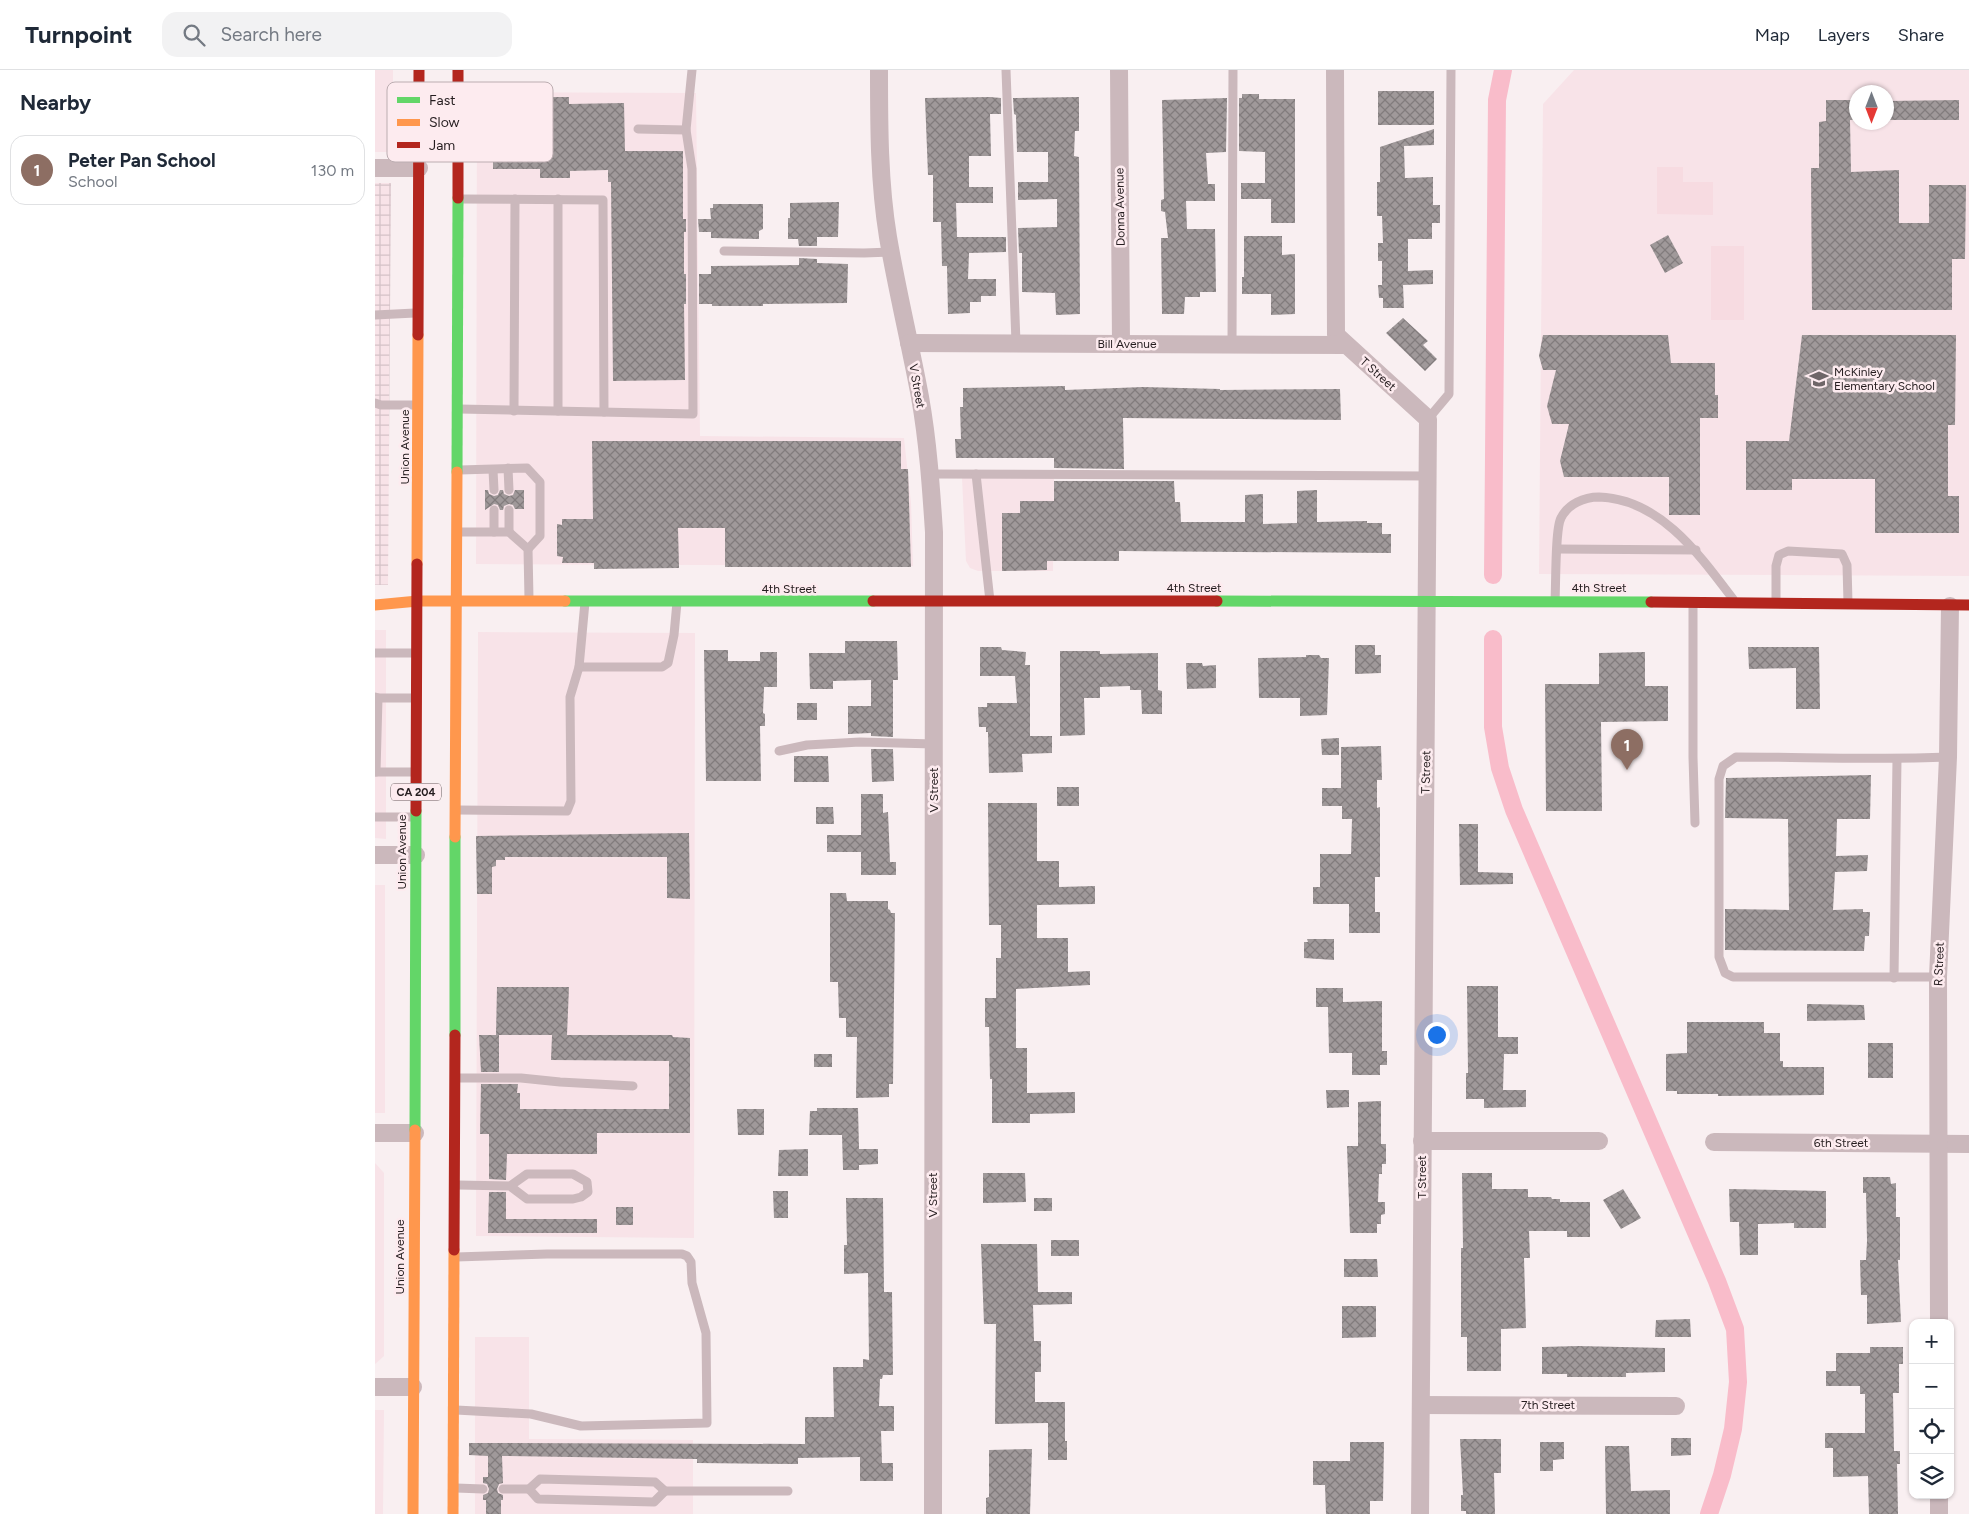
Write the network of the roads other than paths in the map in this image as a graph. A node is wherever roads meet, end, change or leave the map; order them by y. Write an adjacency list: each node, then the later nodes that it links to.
1 (692, 70): 9 (lane)
2 (879, 70): 18 (street, V Street)
3 (1006, 70): 22 (lane)
4 (1119, 70): 23 (street, Donna Avenue)
5 (1233, 70): 24 (lane)
6 (1335, 70): 25 (street, T Street)
7 (1451, 70): 32 (lane)
8 (638, 129): 9 (lane)
9 (685, 130): 31 (lane)
10 (419, 162): 13 (main road, Union Avenue / CA 204)
11 (457, 162): 14 (main road, CA 204)
12 (375, 168): 13 (street)
13 (419, 168): 19 (main road, Union Avenue / CA 204)
14 (457, 199): 15 (lane); 28 (main road, CA 204)
15 (515, 200): 16 (lane); 29 (lane)
16 (558, 200): 30 (lane); 31 (lane)
17 (724, 251): 18 (lane)
18 (891, 252): 21 (street, V Street)
19 (419, 313): 20 (lane); 27 (main road, Union Avenue / CA 204)
20 (375, 315)
21 (909, 343): 22 (street, Bill Avenue); 36 (street, V Street)
22 (1016, 343): 23 (street, Bill Avenue)
23 (1121, 344): 24 (street, Bill Avenue)
24 (1232, 344): 25 (street, Bill Avenue)
25 (1346, 345): 32 (street, T Street)
26 (375, 403): 27 (lane)
27 (419, 405): 49 (main road, Union Avenue / CA 204)
28 (456, 409): 29 (lane); 34 (main road, CA 204)
29 (514, 410): 30 (lane)
30 (558, 411): 31 (lane)
31 (604, 412)
32 (1428, 419): 38 (street, T Street)
33 (508, 468): 35 (lane); 40 (lane); 46 (lane)
34 (456, 470): 35 (lane); 43 (main road, CA 204)
35 (493, 470): 39 (lane)
36 (930, 474): 37 (lane); 55 (street, V Street)
37 (976, 474): 38 (lane); 56 (lane)
38 (1428, 476): 50 (street, T Street)
39 (493, 490)
40 (509, 490)
41 (494, 510): 44 (lane)
42 (509, 510): 45 (lane)
43 (456, 532): 44 (lane); 51 (main road, CA 204)
44 (494, 532): 45 (lane)
45 (509, 532): 46 (lane)
46 (528, 549): 52 (lane)
47 (1557, 549): 48 (lane); 48 (lane); 57 (lane)
48 (1696, 550): 59 (lane)
49 (418, 601): 51 (main road, 4th Street); 62 (main road, 4th Street); 66 (main road, Union Avenue / CA 204)
50 (1428, 601): 56 (main road, 4th Street); 57 (main road, 4th Street); 88 (street, T Street)
51 (455, 602): 52 (main road, 4th Street); 76 (main road, CA 204)
52 (529, 602): 53 (main road, 4th Street)
53 (585, 602): 54 (main road, 4th Street); 67 (lane)
54 (677, 602): 55 (main road, 4th Street); 67 (lane)
55 (935, 602): 56 (main road, 4th Street); 70 (street, V Street)
56 (991, 602)
57 (1555, 602): 58 (main road, 4th Street)
58 (1693, 603): 59 (main road, 4th Street); 79 (lane)
59 (1736, 603): 60 (main road, 4th Street)
60 (1776, 603): 61 (main road, 4th Street); 61 (lane)
61 (1848, 603): 64 (main road, 4th Street)
62 (375, 605)
63 (1969, 605): 64 (main road, 4th Street)
64 (1950, 606): 72 (street, R Street)
65 (375, 653): 66 (lane)
66 (418, 653): 69 (main road, Union Avenue / CA 204)
67 (579, 667): 76 (lane)
68 (376, 698): 69 (lane); 74 (lane)
69 (417, 698): 75 (main road, Union Avenue / CA 204)
70 (935, 744): 71 (lane); 113 (street, V Street)
71 (779, 751)
72 (1947, 757): 73 (lane); 82 (street, R Street)
73 (1897, 759): 83 (lane); 83 (lane)
74 (375, 772): 75 (lane)
75 (417, 772): 78 (main road, Union Avenue / CA 204)
76 (455, 810): 84 (main road, CA 204)
77 (375, 817): 78 (lane)
78 (416, 817): 80 (main road, Union Avenue / CA 204)
79 (1695, 823)
80 (416, 855): 81 (street); 87 (main road, Union Avenue / CA 204)
81 (375, 856)
82 (1938, 977): 83 (lane); 91 (street, R Street)
83 (1894, 978)
84 (454, 1078): 85 (lane); 93 (main road, CA 204)
85 (633, 1086)
86 (375, 1133): 87 (street)
87 (415, 1133): 98 (main road, Union Avenue / CA 204)
88 (1423, 1141): 89 (street); 99 (street, T Street)
89 (1599, 1141)
90 (1714, 1142): 91 (street, 6th Street)
91 (1939, 1143): 92 (street, 6th Street); 96 (street, R Street)
92 (1969, 1144)
93 (454, 1185): 94 (lane); 95 (main road, CA 204)
94 (510, 1186): 94 (lane)
95 (454, 1258): 101 (main road, CA 204); 101 (lane)
96 (1939, 1319)
97 (375, 1387): 98 (street)
98 (413, 1387): 108 (main road, Union Avenue / CA 204)
99 (1421, 1405): 100 (street, 7th Street); 114 (street, T Street)
100 (1676, 1406)
101 (453, 1410): 102 (main road, CA 204)
102 (453, 1488): 103 (lane); 112 (main road, CA 204)
103 (483, 1488)
104 (503, 1489): 105 (lane)
105 (529, 1489): 106 (lane); 106 (lane)
106 (665, 1491): 107 (lane)
107 (788, 1491)
108 (413, 1496): 110 (main road); 111 (main road, Union Avenue / CA 204)
109 (1939, 1499): 115 (street)
110 (425, 1511)
111 (413, 1514)
112 (453, 1514)
113 (933, 1514)
114 (1420, 1514)
115 (1939, 1514)

